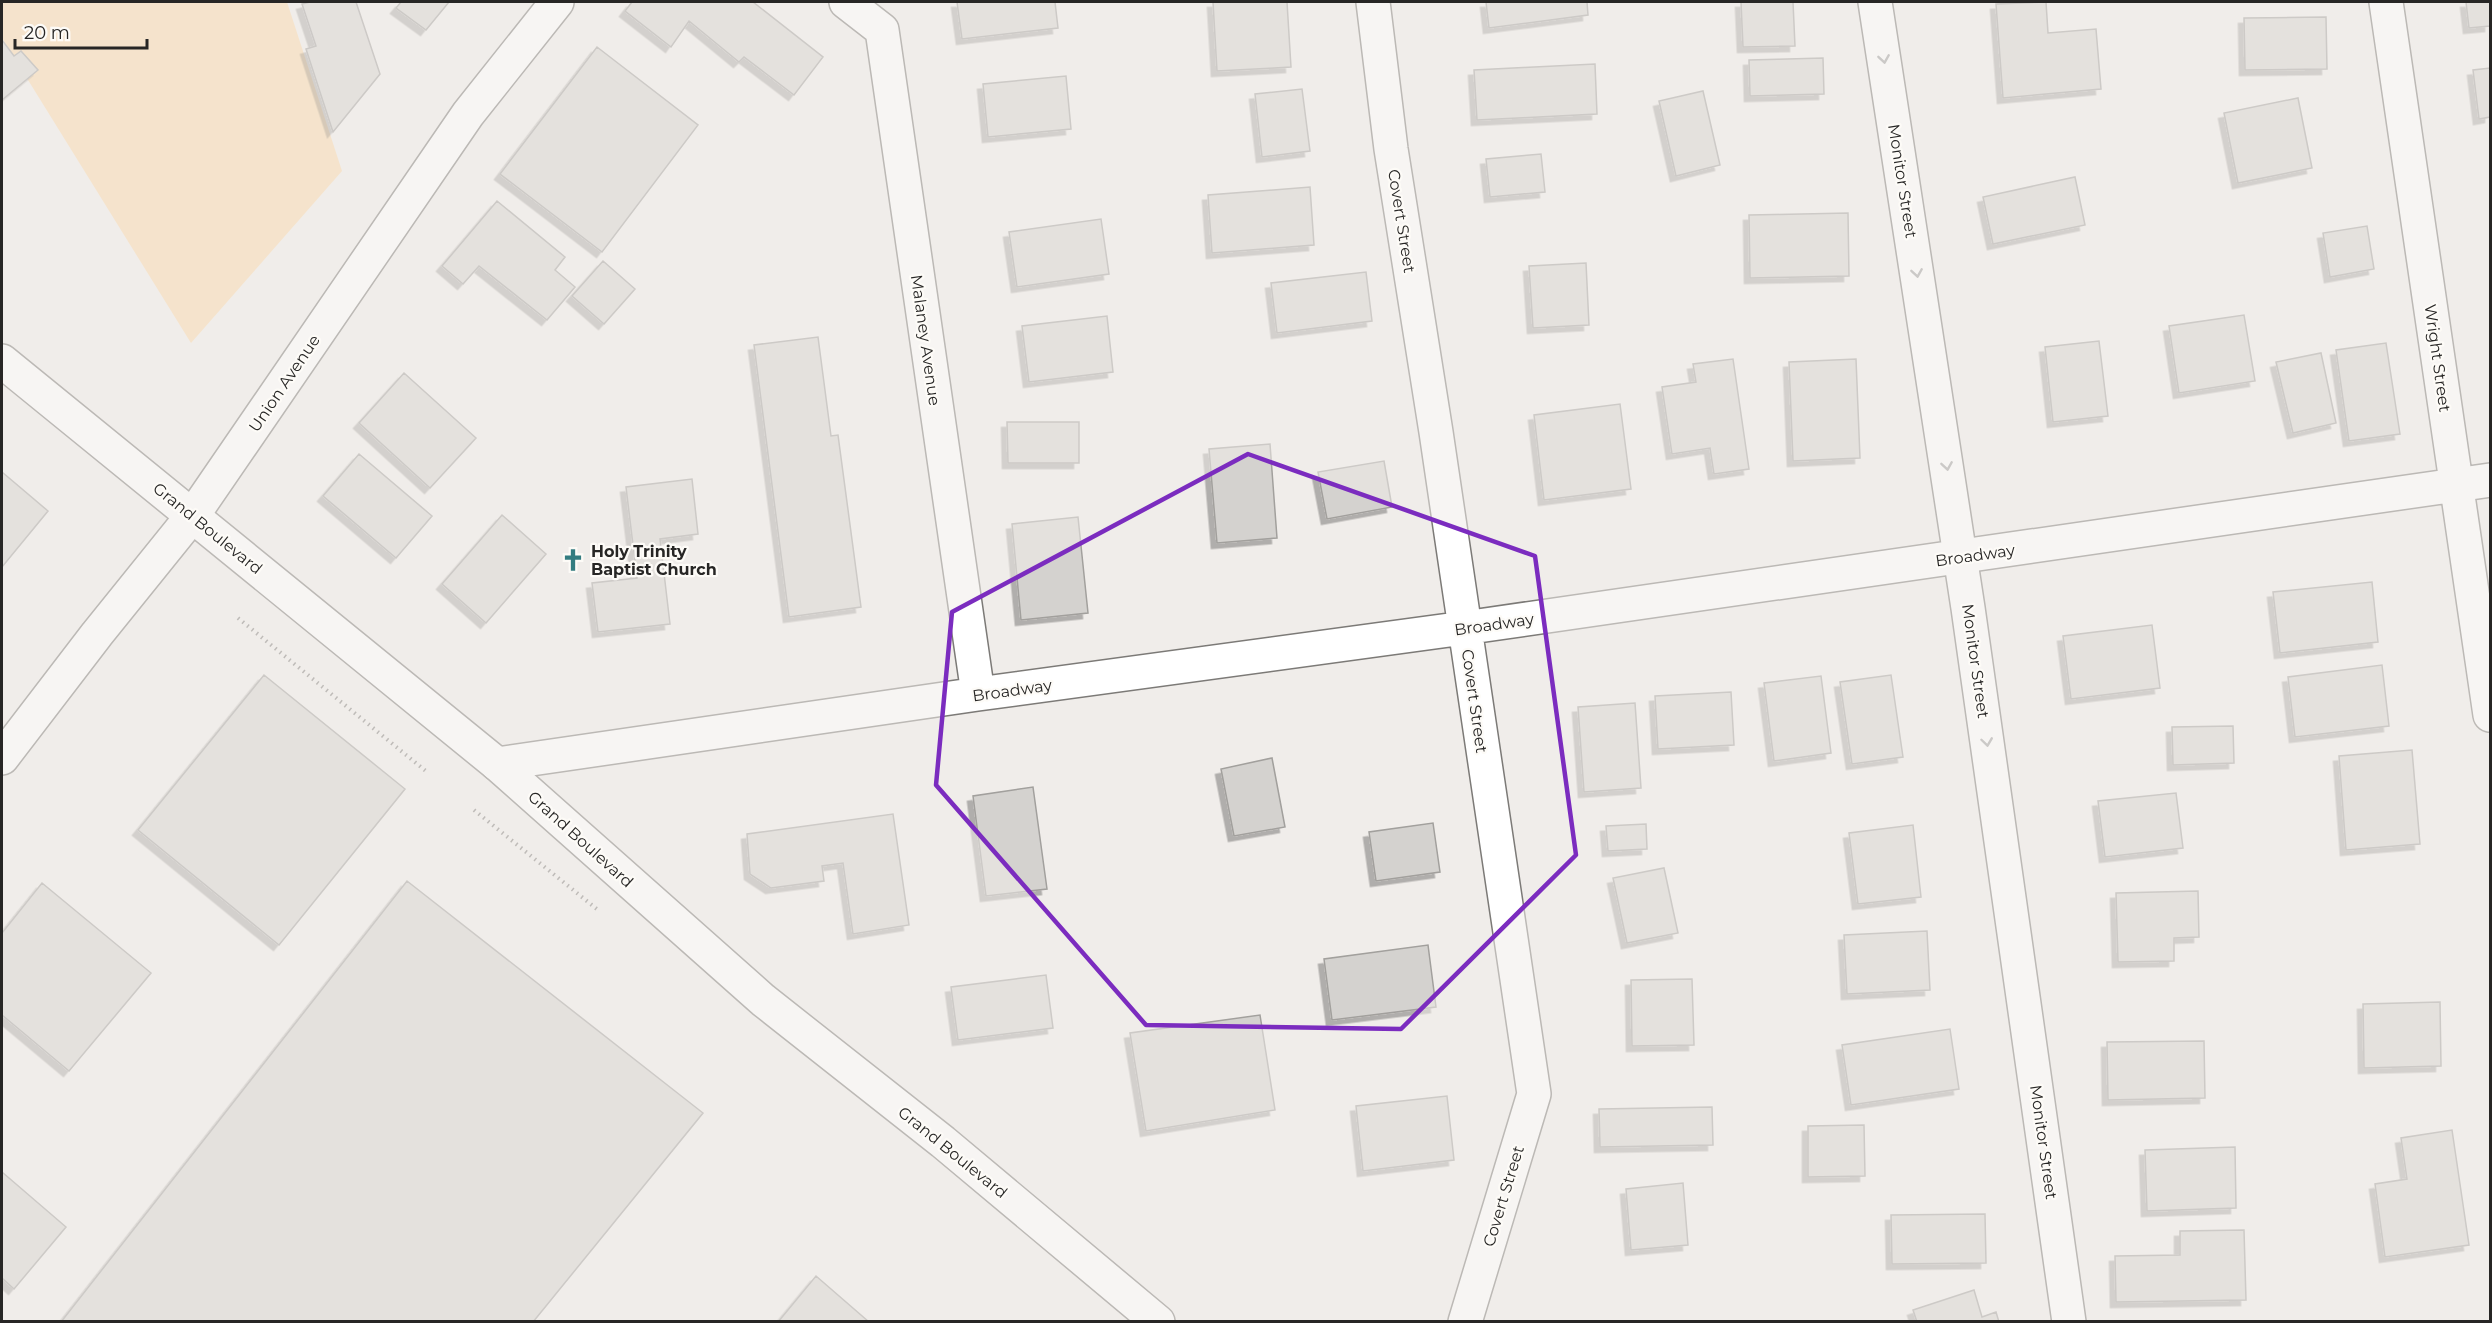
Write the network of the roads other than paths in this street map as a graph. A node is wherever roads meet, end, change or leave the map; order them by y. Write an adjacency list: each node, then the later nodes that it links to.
1 (557, 2): 9 (street, Union Avenue)
2 (846, 2): 12 (street, Malaney Avenue)
3 (1373, 2): 11 (street, Covert Street)
4 (1875, 2): 10 (street, Monitor Street, one-way to 10)
5 (2386, 2): 8 (street, Wright Street)
6 (2, 361): 9 (street, Grand Boulevard)
7 (2490, 480): 8 (street, Broadway)
8 (2458, 484): 10 (street, Broadway); 13 (street, Wright Street)
9 (193, 515): 14 (street, Union Avenue); 15 (street, Grand Boulevard)
10 (1961, 557): 11 (street, Broadway); 18 (street, Monitor Street, one-way to 18)
11 (1464, 628): 12 (street, Broadway); 17 (street, Covert Street)
12 (978, 694): 15 (street, Broadway)
13 (2490, 715)
14 (2, 758)
15 (497, 764): 16 (street, Grand Boulevard)
16 (1158, 1322)
17 (1465, 1322)
18 (2070, 1322)

